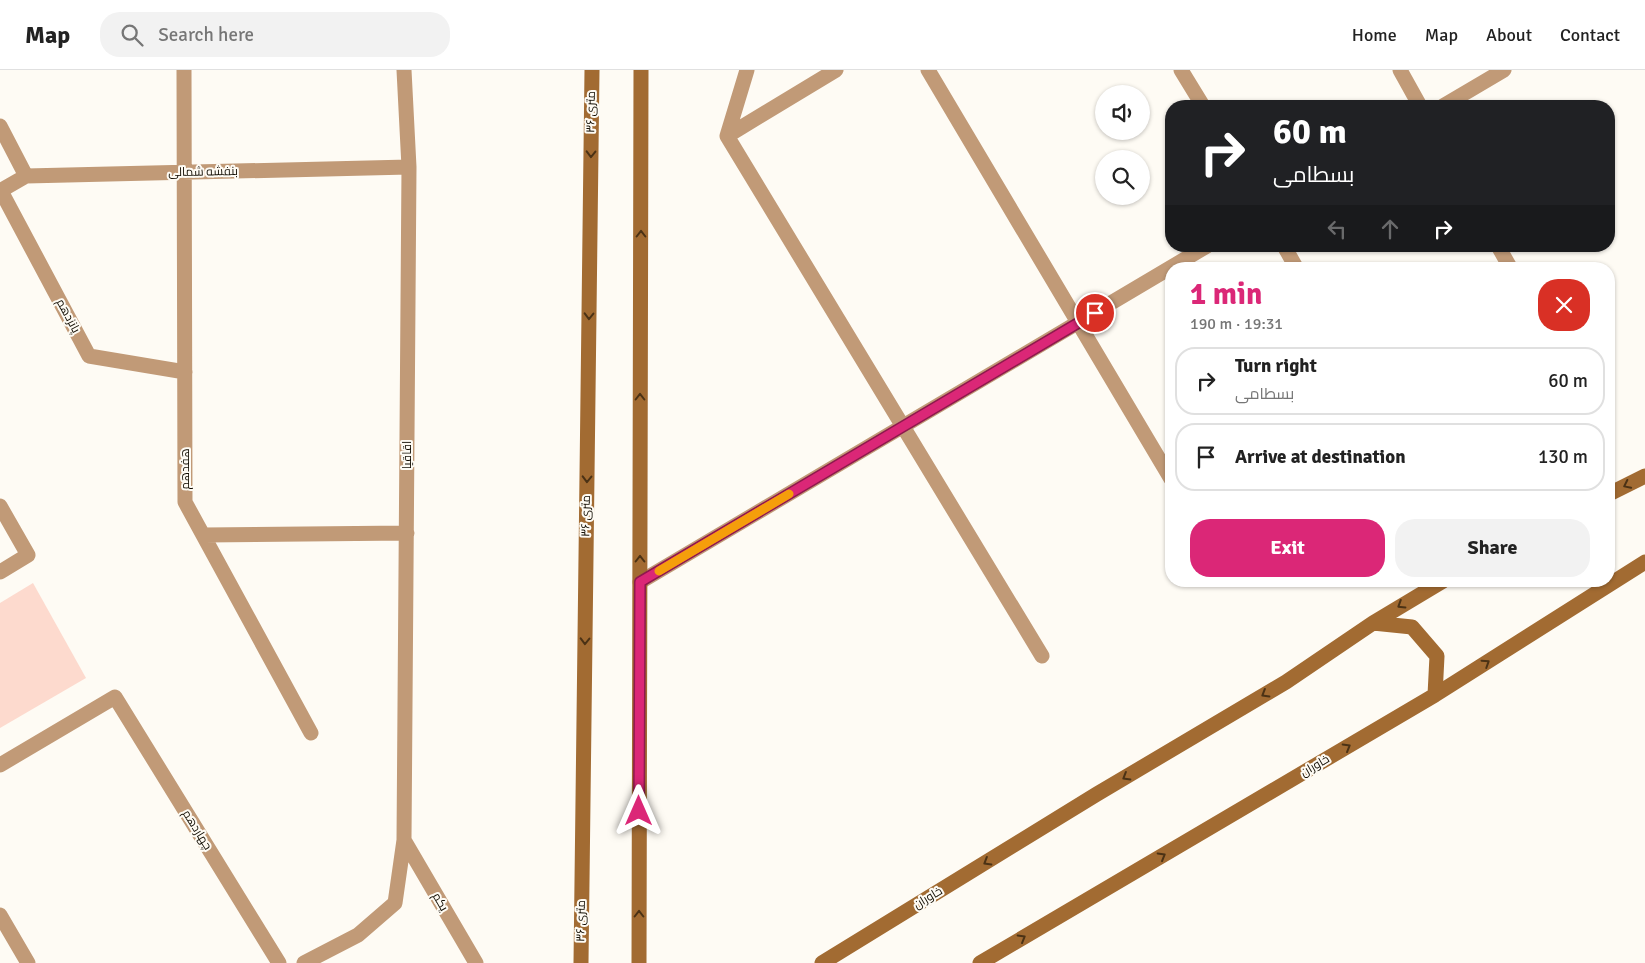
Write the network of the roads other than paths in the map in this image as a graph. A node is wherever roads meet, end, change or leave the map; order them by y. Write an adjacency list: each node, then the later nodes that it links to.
1 (184, 70): 17 (street, هفدهم)
2 (404, 70): 16 (street, اقاقیا)
3 (592, 70): 49 (street, ۳۶ متری, one-way to 49)
4 (641, 70): 35 (street, one-way to 4)
5 (747, 70): 15 (street)
6 (836, 70): 15 (street)
7 (928, 70): 23 (street)
8 (1181, 70): 11 (street)
9 (1400, 70): 12 (street)
10 (1504, 70): 13 (street)
11 (1199, 100)
12 (1417, 100)
13 (1453, 100)
14 (0, 126): 18 (street)
15 (727, 136): 25 (street)
16 (409, 167): 17 (street, بنفشه شمالی); 30 (street, اقاقیا)
17 (183, 172): 18 (street, بنفشه شمالی); 24 (street, هفدهم)
18 (26, 176): 19 (street, بنفشه شمالی)
19 (0, 191): 24 (street, پانزدهم)
20 (1197, 252): 21 (street)
21 (1180, 262)
22 (1165, 271): 23 (street)
23 (1079, 323): 25 (street); 26 (street)
24 (184, 372): 31 (street, هفدهم)
25 (902, 427): 35 (street); 39 (street)
26 (1165, 469)
27 (1645, 476): 28 (street, one-way to 28)
28 (1615, 491)
29 (0, 506): 33 (street)
30 (407, 533): 31 (street); 43 (street, اقاقیا)
31 (204, 536): 41 (street, هفدهم)
32 (1645, 562): 34 (street, خاوران, one-way to 32)
33 (0, 572)
34 (1615, 581)
35 (640, 582): 50 (street, one-way to 35)
36 (1434, 587): 38 (street, خاوران, one-way to 38)
37 (1606, 587): 40 (street, خاوران, one-way to 37)
38 (1373, 623): 40 (street); 51 (street, خاوران, one-way to 51)
39 (1042, 656)
40 (1435, 695): 52 (street, خاوران, one-way to 40)
41 (311, 733)
42 (0, 765): 46 (street, چهاردهم)
43 (404, 840): 47 (street, اقاقیا); 48 (street, یکم)
44 (0, 914): 45 (street)
45 (28, 963)
46 (279, 963)
47 (304, 963)
48 (476, 963)
49 (581, 963)
50 (639, 963)
51 (822, 963)
52 (980, 963)

